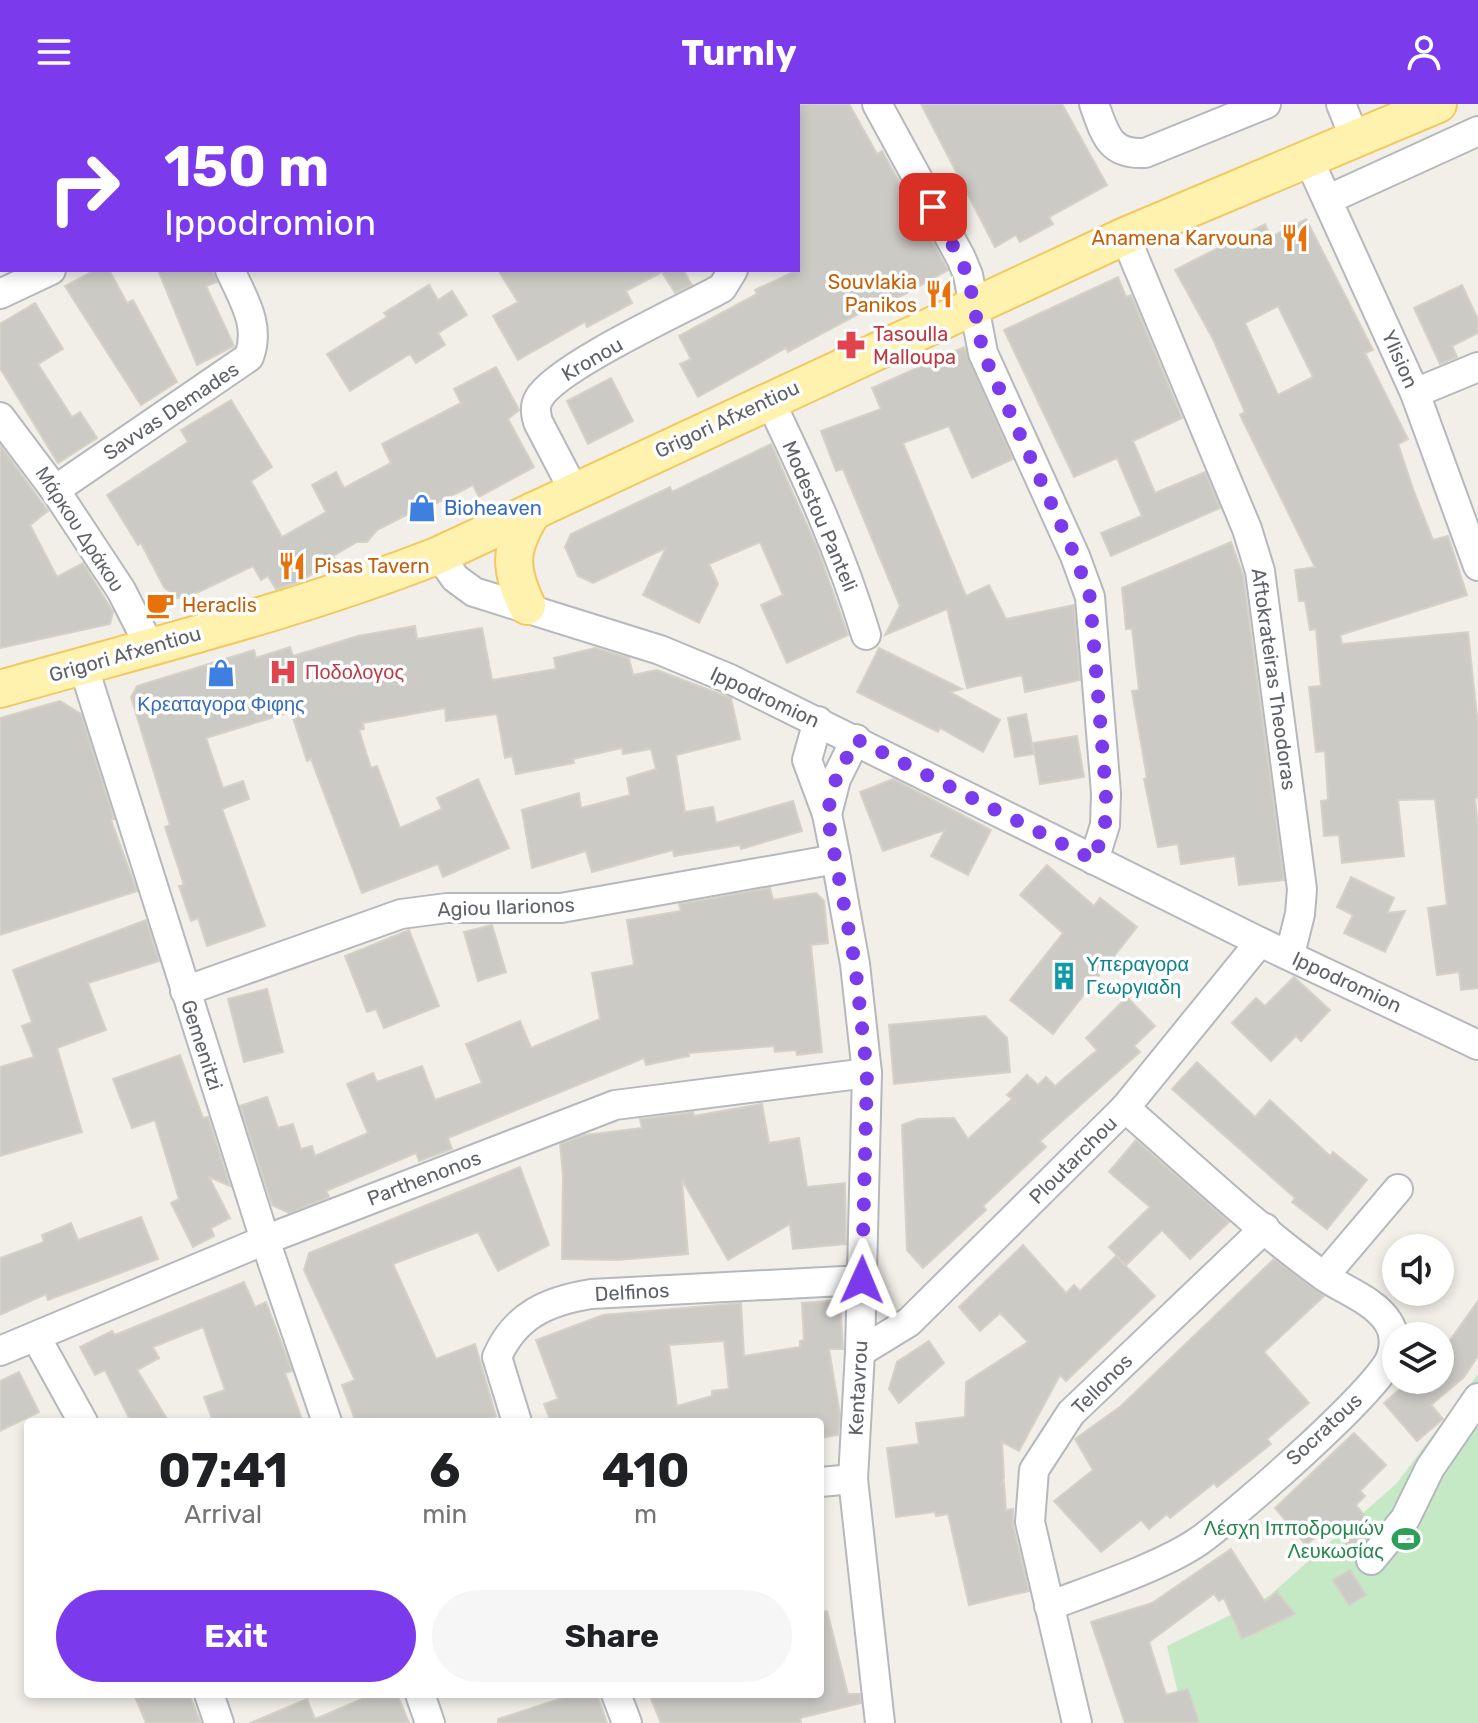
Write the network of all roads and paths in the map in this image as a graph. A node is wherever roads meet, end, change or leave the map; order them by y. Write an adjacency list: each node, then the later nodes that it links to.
1 (877, 104): 16 (street)
2 (1094, 104): 6 (street)
3 (1266, 104): 6 (street)
4 (1341, 104): 8 (street)
5 (1438, 104): 8 (main road, Grigori Afxentiou)
6 (1234, 110)
7 (1478, 131): 10 (street)
8 (1355, 139): 9 (main road, Grigori Afxentiou)
9 (1308, 158): 10 (street, Ylision); 11 (main road, Grigori Afxentiou)
10 (1329, 199): 18 (street, Ylision)
11 (1125, 236): 16 (main road, Grigori Afxentiou); 37 (street, Aftokrateiras Theodoras)
12 (47, 272): 15 (street)
13 (231, 272): 21 (street, Savvas Demades)
14 (732, 272): 22 (street, Kronou)
15 (0, 294)
16 (974, 305): 19 (main road, Grigori Afxentiou); 35 (street)
17 (1478, 367): 18 (street)
18 (1415, 393): 25 (street, Ylision)
19 (769, 399): 22 (main road, Grigori Afxentiou); 27 (street, Modestou Panteli)
20 (0, 417): 21 (street, Μάρκου Δράκου)
21 (55, 490): 28 (street, Μάρκου Δράκου)
22 (574, 491): 23 (main road, Grigori Afxentiou)
23 (533, 511): 24 (main road, Grigori Afxentiou); 26 (main road)
24 (439, 555): 26 (street, Ippodromion); 28 (main road, Grigori Afxentiou)
25 (1478, 566)
26 (527, 606): 31 (street, Ippodromion)
27 (866, 635)
28 (150, 647): 29 (main road, Grigori Afxentiou)
29 (83, 665): 30 (main road, Grigori Afxentiou); 38 (street, Gemenitzi)
30 (0, 689)
31 (818, 721): 32 (street, Ippodromion); 33 (street, Kentavrou)
32 (856, 739): 33 (street, Kentavrou); 35 (street, Ippodromion)
33 (827, 814): 34 (street, Kentavrou)
34 (836, 859): 38 (street, Agiou Ilarionos); 40 (street, Kentavrou)
35 (1094, 860): 36 (street, Ippodromion)
36 (1260, 942): 37 (street, Ippodromion); 41 (street, Ploutarchou)
37 (1290, 954): 39 (street, Ippodromion)
38 (185, 991): 44 (street, Gemenitzi)
39 (1477, 1042)
40 (867, 1073): 44 (street, Parthenonos); 46 (street, Kentavrou)
41 (1125, 1108): 43 (street, Socratous); 49 (street, Ploutarchou)
42 (1398, 1189): 45 (street)
43 (1265, 1228): 45 (street, Socratous); 57 (street, Tellonos)
44 (265, 1240): 47 (street, Parthenonos); 52 (street, Gemenitzi)
45 (1324, 1276): 57 (street, Socratous)
46 (862, 1280): 49 (street, Kentavrou); 53 (street, Delfinos)
47 (36, 1337): 48 (street, Parthenonos); 51 (street)
48 (0, 1351)
49 (860, 1352): 54 (street, Kentavrou)
50 (1478, 1398): 56 (street)
51 (81, 1418)
52 (326, 1418)
53 (516, 1418)
54 (853, 1479): 55 (street); 64 (street, Kentavrou)
55 (824, 1482)
56 (1371, 1560)
57 (1049, 1606): 65 (street, Tellonos)
58 (210, 1698): 61 (street)
59 (421, 1698): 62 (street)
60 (618, 1698): 63 (street)
61 (219, 1723)
62 (430, 1723)
63 (627, 1723)
64 (880, 1723)
65 (1077, 1723)

